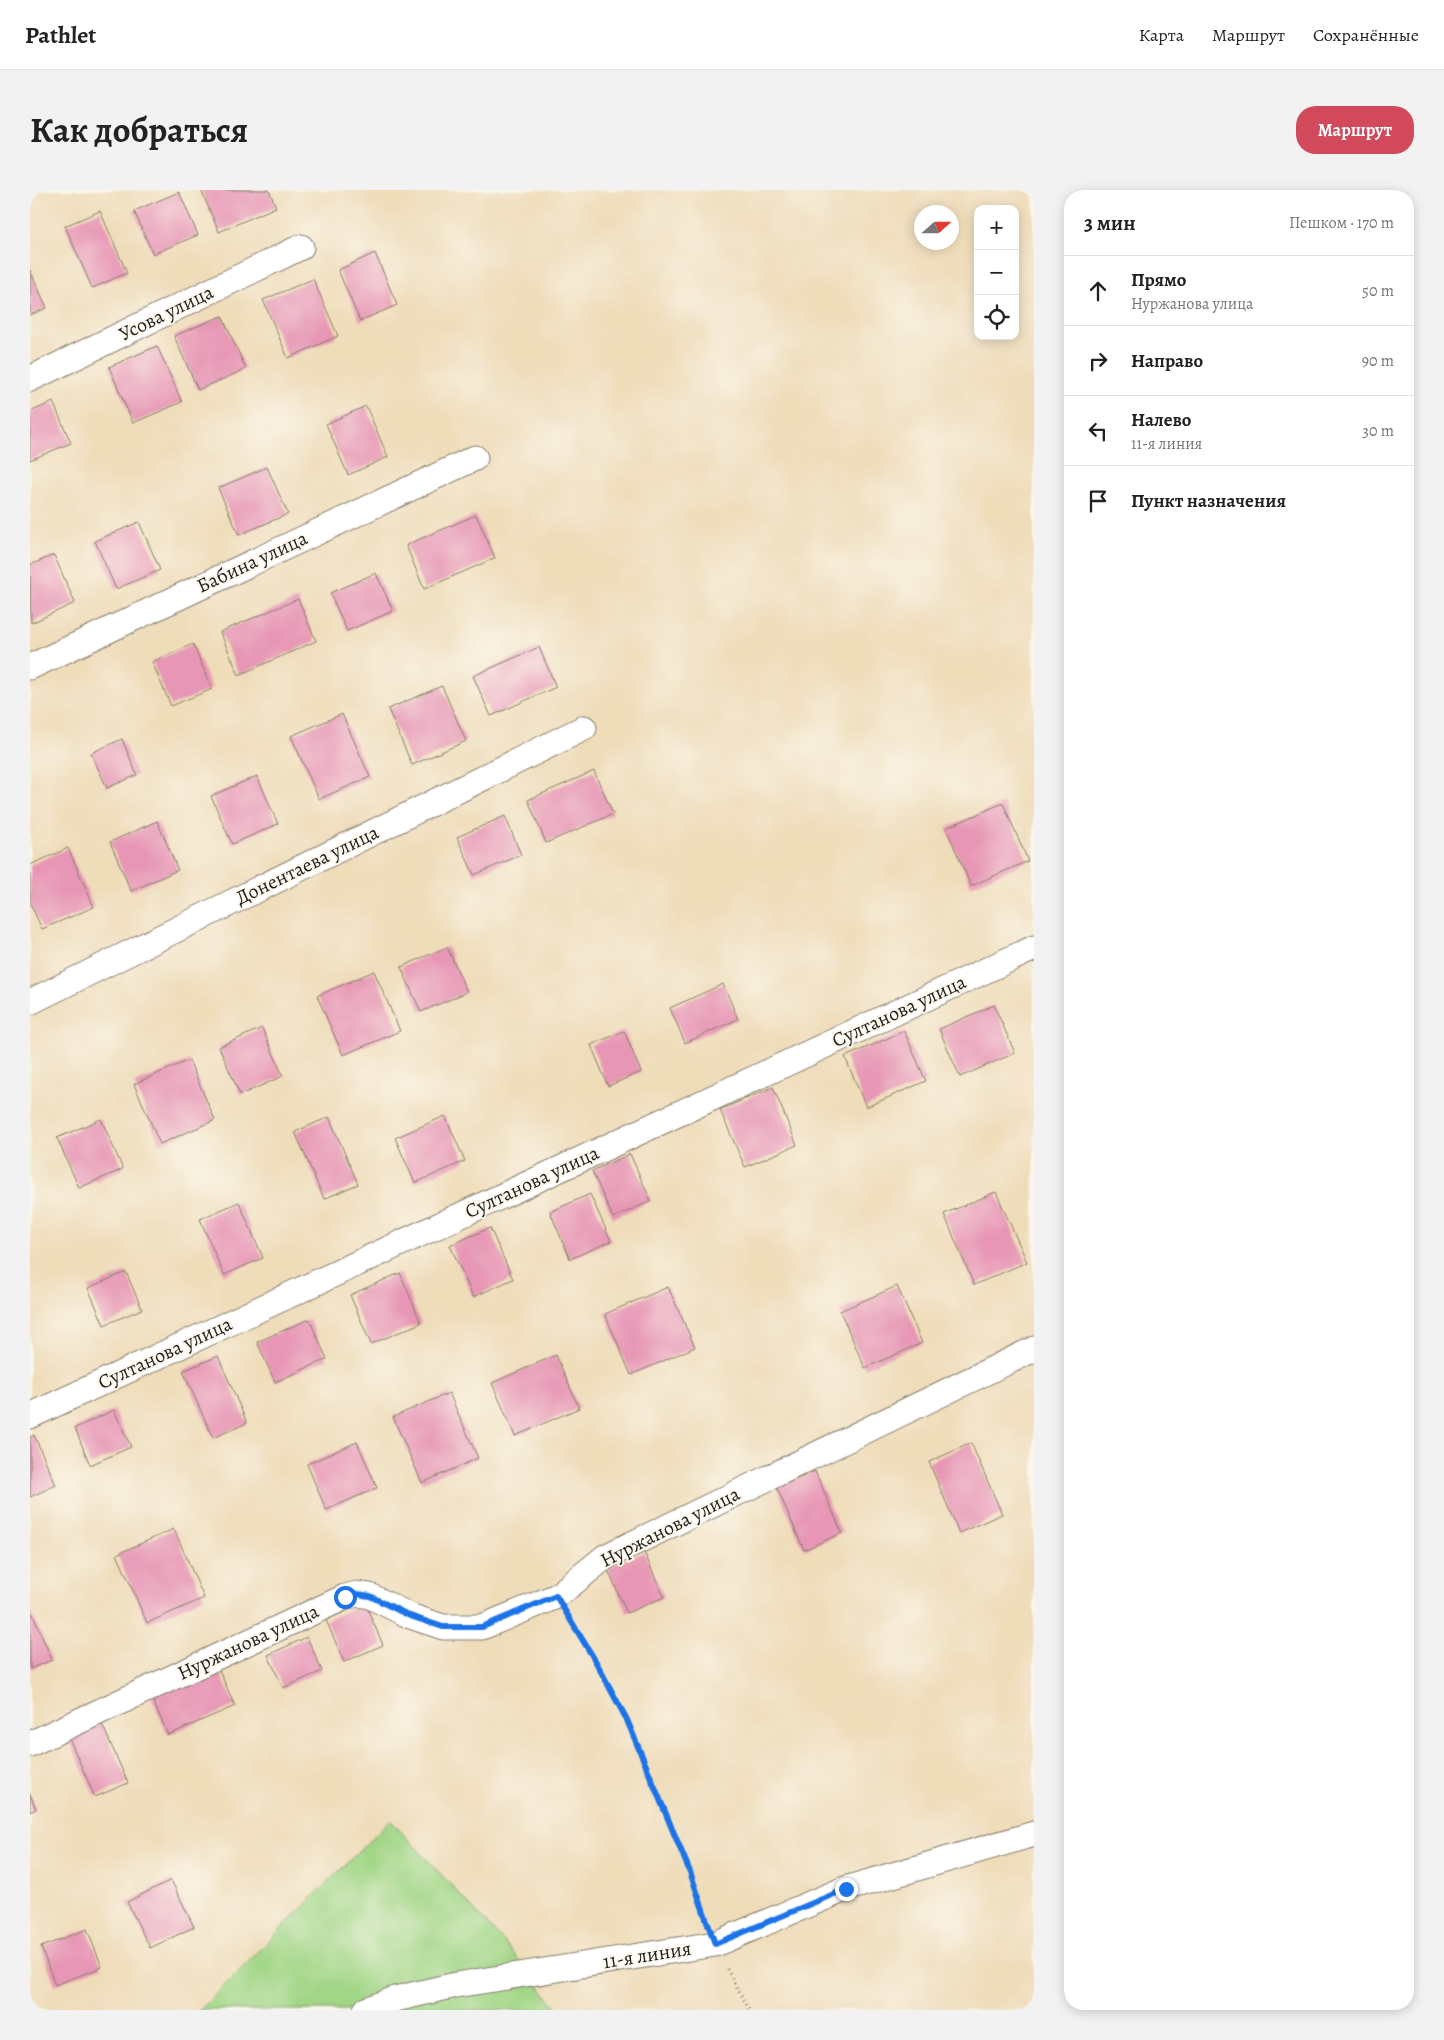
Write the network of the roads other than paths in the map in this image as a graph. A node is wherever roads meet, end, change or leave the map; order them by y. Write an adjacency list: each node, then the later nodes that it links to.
1 (301, 247): 2 (street, Усова улица)
2 (30, 379)
3 (475, 458): 4 (street, Бабина улица)
4 (30, 667)
5 (584, 728): 7 (street, Донентаева улица)
6 (1034, 948): 9 (street, Султанова улица)
7 (30, 1002)
8 (1034, 1349): 10 (street, Нуржанова улица)
9 (30, 1416)
10 (30, 1744)
11 (1034, 1834): 12 (street, 11-я линия)
12 (366, 2010)

